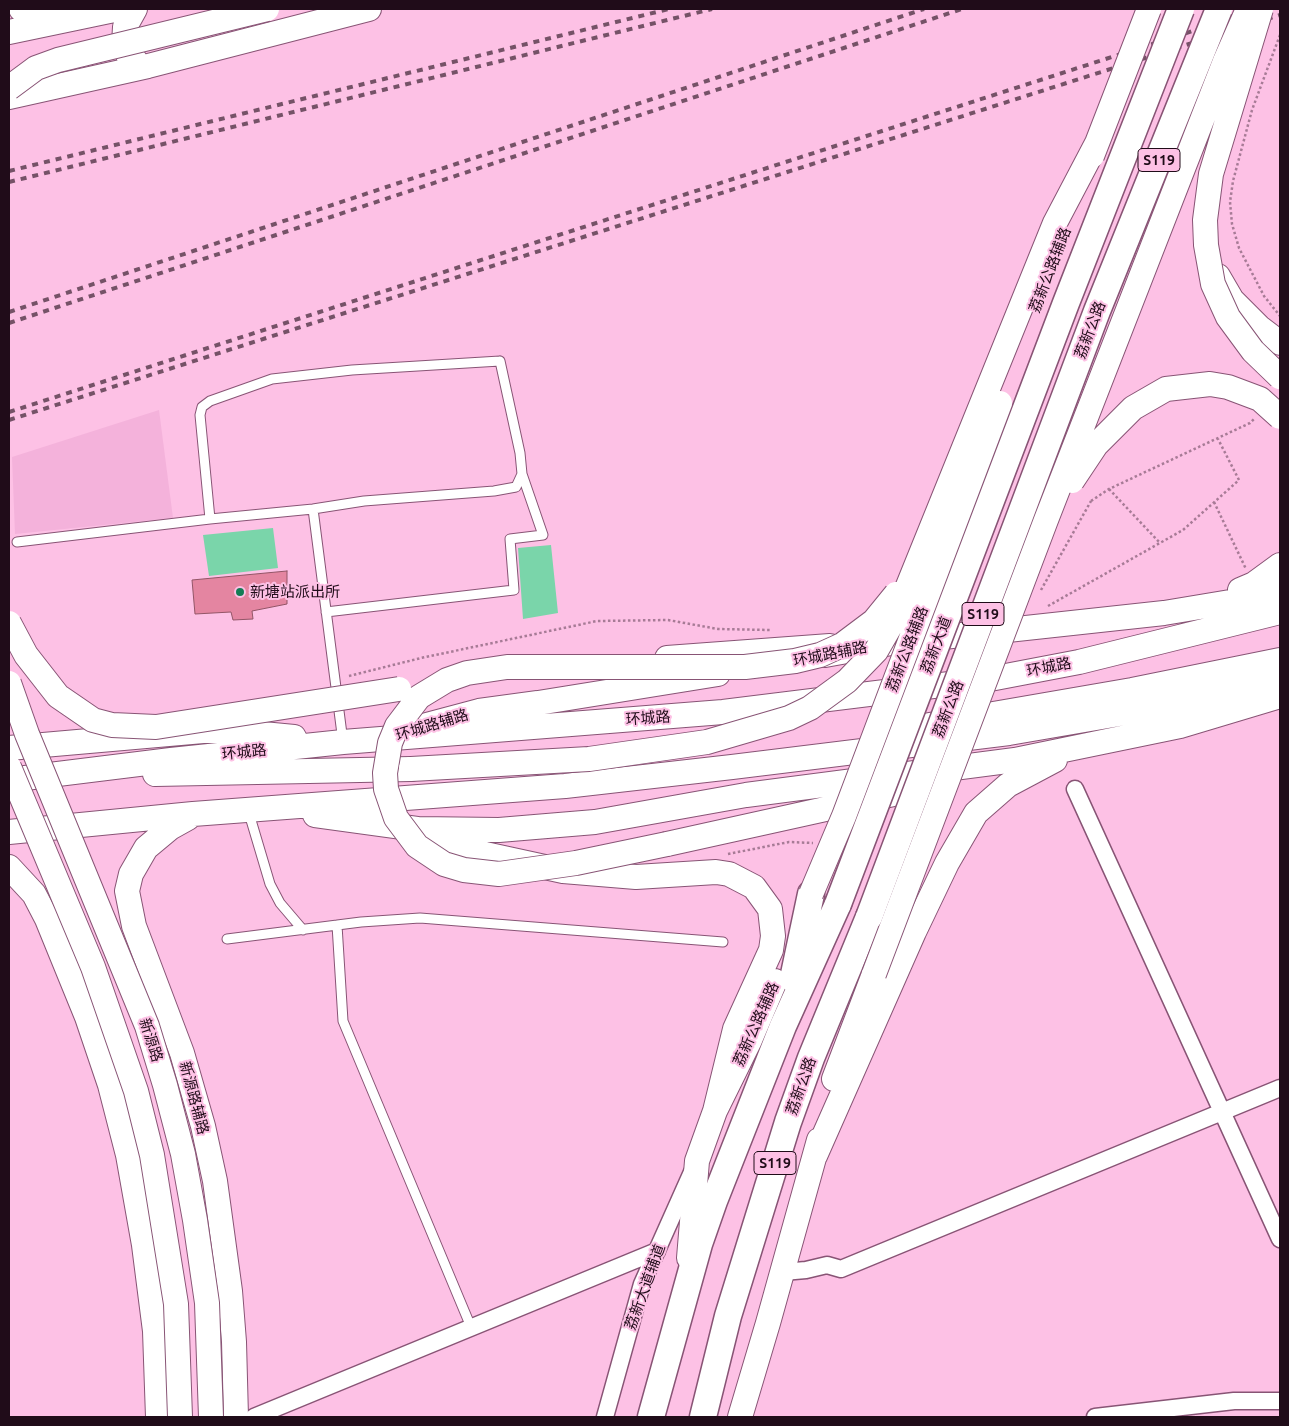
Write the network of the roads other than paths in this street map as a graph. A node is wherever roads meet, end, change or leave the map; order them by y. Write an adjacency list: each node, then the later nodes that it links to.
1 (22, 9): 11 (main road)
2 (119, 9): 11 (main road)
3 (134, 9): 13 (main road)
4 (267, 9): 14 (main road, bridge)
5 (369, 9): 13 (main road)
6 (1149, 9): 16 (main road, 荔新公路辅路, bridge)
7 (1182, 9): 58 (main road, 荔新大道 / S119, bridge)
8 (1219, 9): 77 (main road, 荔新公路 / S119, bridge)
9 (1248, 9): 24 (main road, bridge)
10 (1261, 9): 17 (main road, bridge)
11 (64, 21): 12 (main road)
12 (9, 32)
13 (148, 66): 15 (main road)
14 (9, 88)
15 (9, 98)
16 (1097, 143): 27 (main road, bridge); 53 (main road, 荔新公路辅路, bridge)
17 (1206, 245): 18 (main road, bridge); 19 (main road, bridge)
18 (1280, 344)
19 (1280, 377)
20 (1280, 417): 24 (main road, bridge)
21 (522, 474): 22 (lane); 23 (lane); 29 (lane)
22 (313, 509): 23 (lane); 29 (lane)
23 (210, 519): 25 (lane)
24 (1046, 520): 62 (main road, bridge)
25 (17, 542)
26 (1280, 565): 31 (main road)
27 (914, 568): 42 (main road, bridge); 45 (main road, bridge)
28 (1280, 589): 31 (main road, 环城路辅路)
29 (326, 612): 39 (lane)
30 (1280, 612): 38 (main road, 环城路)
31 (1164, 613): 33 (main road, 环城路辅路)
32 (9, 623): 33 (main road, bridge)
33 (897, 642): 38 (main road, 环城路辅路)
34 (1280, 660): 43 (main road)
35 (1280, 682): 43 (main road)
36 (9, 683): 72 (main road, 新源路, bridge)
37 (1280, 696): 40 (main road)
38 (384, 740): 39 (main road, 环城路)
39 (343, 742): 41 (main road); 45 (main road, 环城路)
40 (1105, 742): 42 (main road); 50 (main road)
41 (9, 748)
42 (1065, 755): 62 (main road)
43 (787, 760): 48 (main road)
44 (9, 767): 71 (main road, 新源路, bridge)
45 (78, 772): 46 (main road, 环城路)
46 (9, 780)
47 (1075, 789): 61 (street)
48 (257, 809): 49 (main road); 50 (main road); 55 (lane)
49 (193, 814): 51 (main road); 73 (main road, 新源路辅路)
50 (416, 829): 60 (main road)
51 (9, 832)
52 (9, 867): 70 (main road)
53 (811, 894): 58 (main road); 60 (main road, 荔新公路辅路)
54 (337, 925): 55 (lane); 57 (lane); 68 (lane)
55 (303, 930): 56 (lane)
56 (226, 939)
57 (723, 942)
58 (783, 1026): 67 (main road, S119)
59 (1280, 1088): 61 (street)
60 (715, 1111): 63 (main road, 荔新公路辅路)
61 (1222, 1112): 64 (street); 66 (street)
62 (815, 1156): 66 (main road)
63 (697, 1161): 65 (street, 荔新大道辅道); 67 (main road, 荔新公路辅路)
64 (1280, 1239)
65 (657, 1251): 68 (street); 75 (street, 荔新大道辅道)
66 (783, 1272): 78 (main road)
67 (686, 1291): 76 (main road, S119)
68 (471, 1327): 74 (street)
69 (1280, 1401): 79 (street)
70 (158, 1417)
71 (180, 1417)
72 (211, 1417)
73 (236, 1417)
74 (254, 1417)
75 (605, 1417)
76 (650, 1417)
77 (703, 1417)
78 (740, 1417)
79 (1094, 1417)

